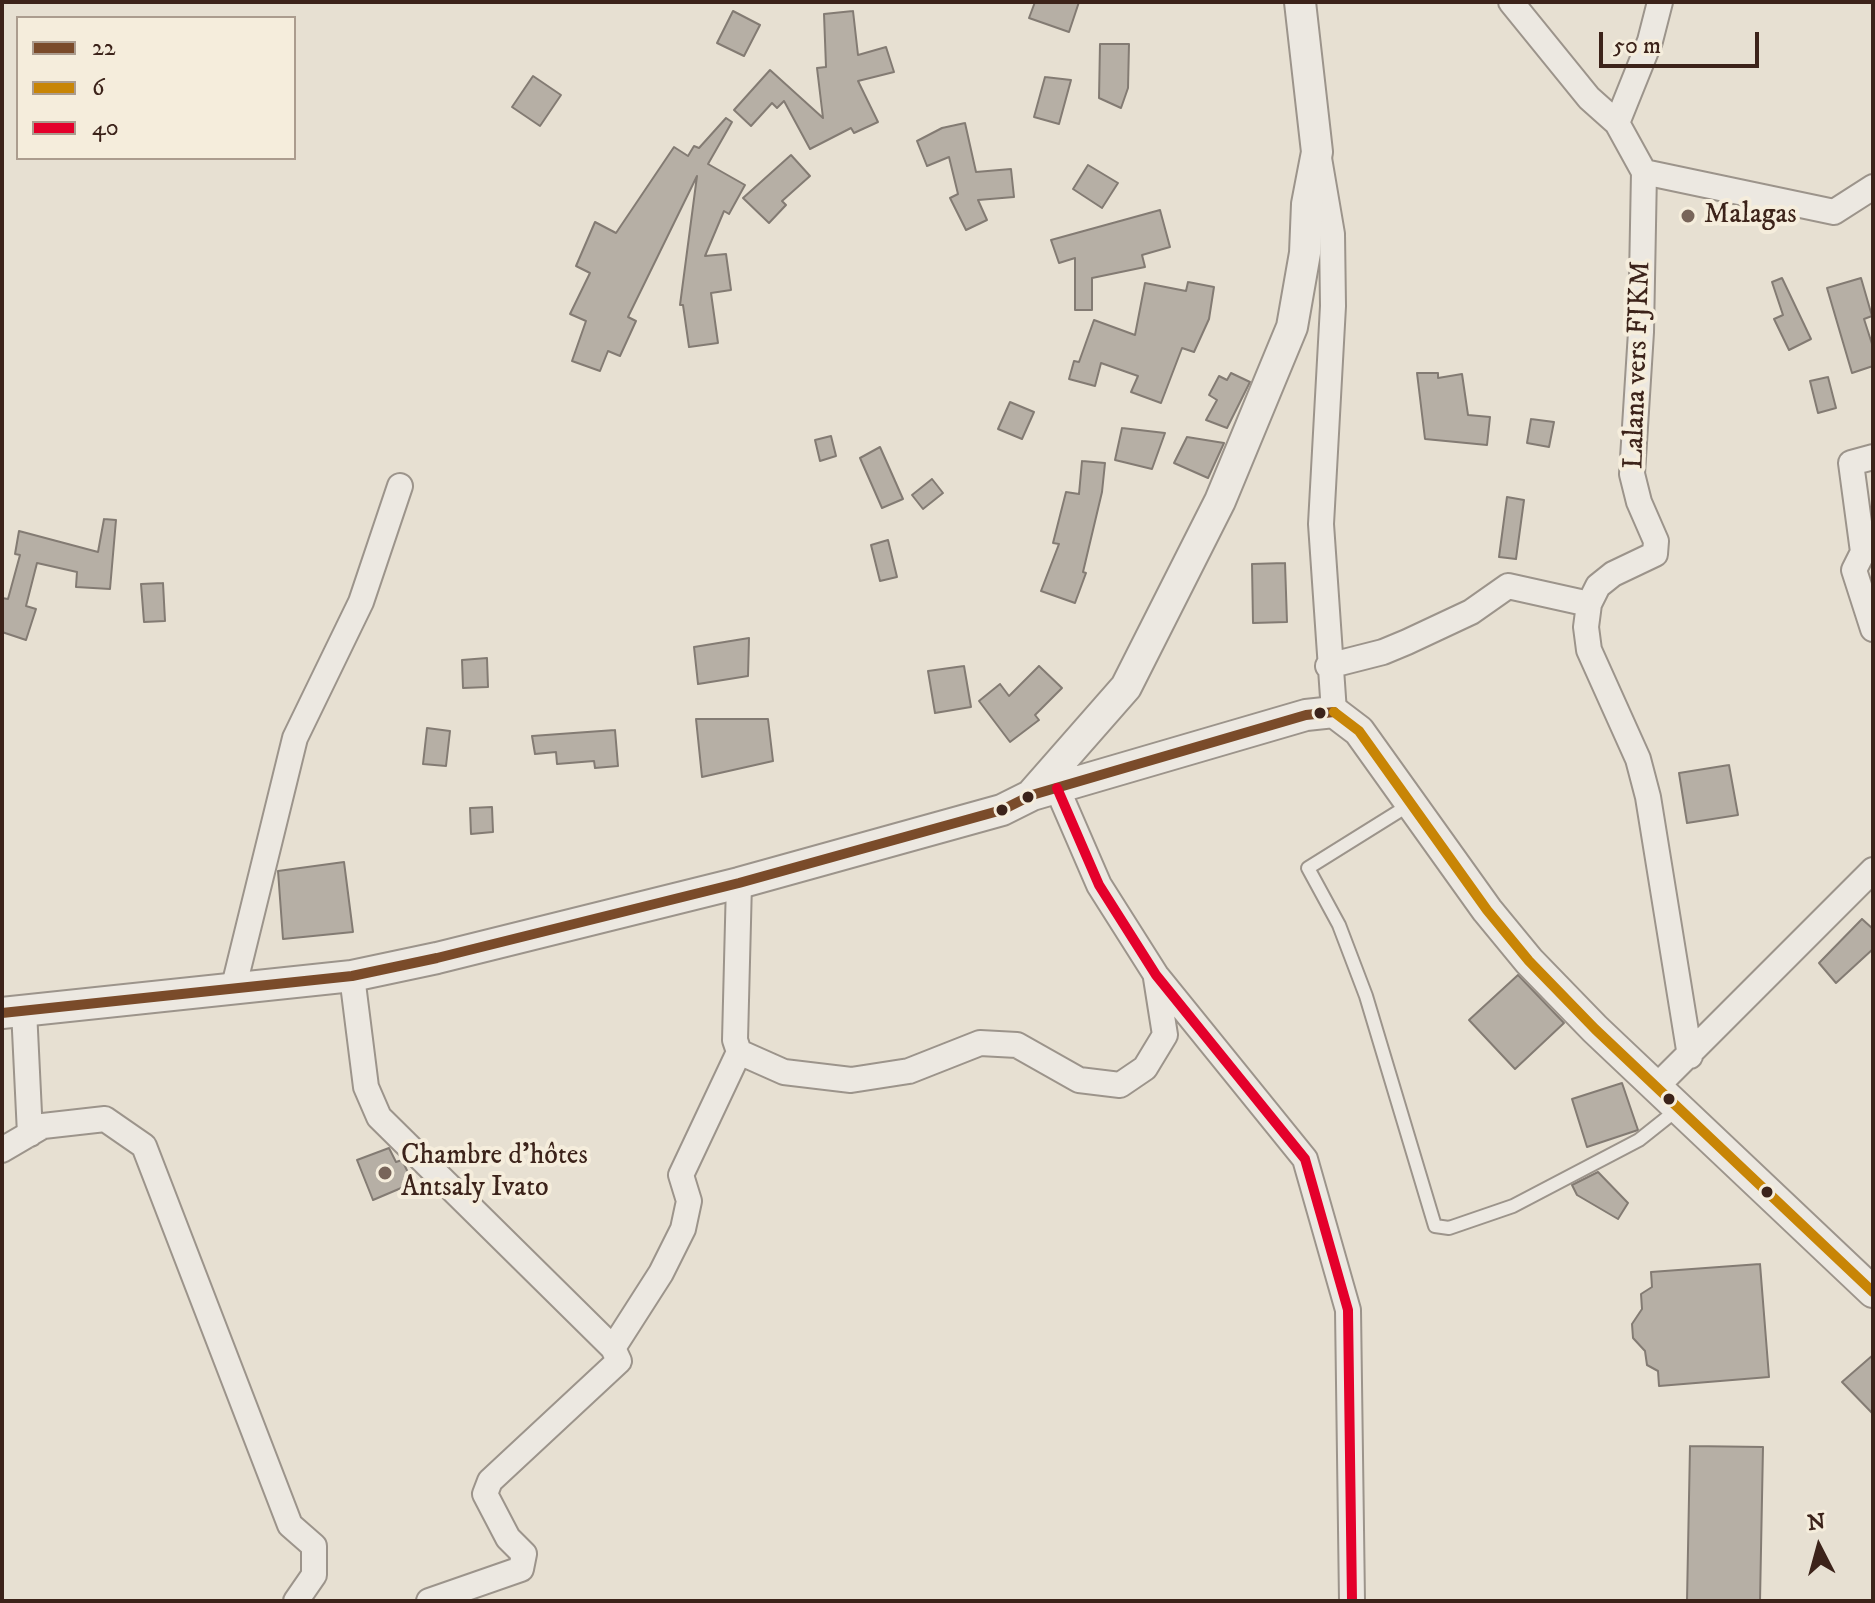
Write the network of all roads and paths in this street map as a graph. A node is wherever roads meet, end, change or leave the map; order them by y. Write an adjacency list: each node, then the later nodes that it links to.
1 (1300, 2): 5 (street)
2 (1511, 2): 4 (street, Lalana vers FJKM)
3 (1660, 2): 4 (street)
4 (1617, 123): 6 (street, Lalana vers FJKM)
5 (1317, 152): 13 (street); 15 (street)
6 (1644, 172): 7 (street); 11 (street, Lalana vers FJKM)
7 (1873, 187)
8 (1873, 457): 10 (street)
9 (400, 486): 21 (street)
10 (1868, 552): 12 (street)
11 (1589, 604): 13 (street); 24 (street)
12 (1873, 629)
13 (1328, 666): 14 (street)
14 (1334, 712): 15 (street); 16 (street)
15 (1044, 792): 18 (street); 19 (street)
16 (1409, 805): 25 (street); 26 (lane)
17 (1873, 870): 24 (street)
18 (739, 883): 20 (street); 23 (street)
19 (1156, 975): 23 (street); 33 (street)
20 (352, 976): 21 (street); 30 (street)
21 (233, 990): 22 (street)
22 (13, 1012): 27 (street)
23 (739, 1052): 30 (street)
24 (1690, 1056): 25 (street)
25 (1657, 1086): 26 (street)
26 (1680, 1107): 29 (street)
27 (30, 1134): 28 (street); 31 (street)
28 (2, 1150)
29 (1873, 1292)
30 (613, 1348): 32 (street)
31 (296, 1601)
32 (429, 1601)
33 (1352, 1601)

